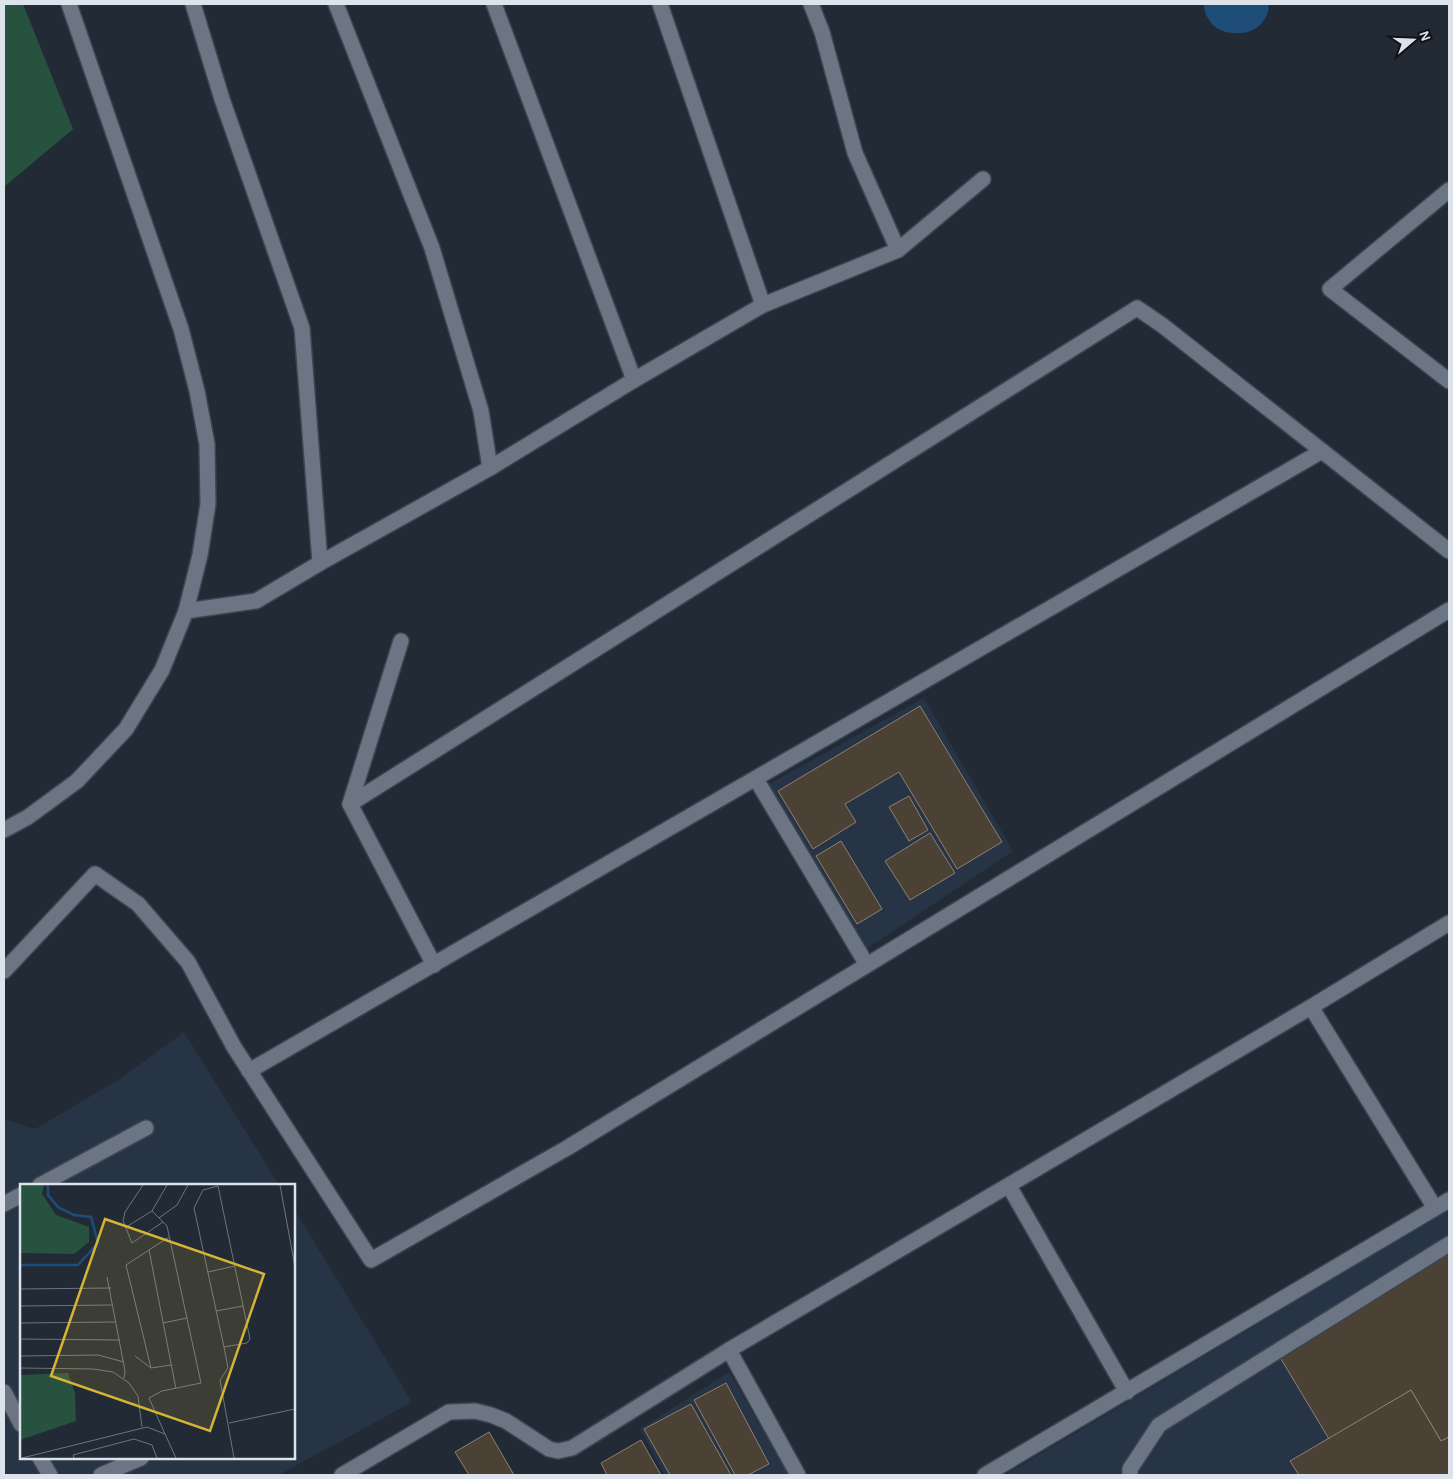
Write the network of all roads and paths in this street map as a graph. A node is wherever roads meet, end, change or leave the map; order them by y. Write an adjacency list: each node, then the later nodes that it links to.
1 (69, 4): 18 (street)
2 (193, 4): 16 (street)
3 (336, 4): 14 (street)
4 (494, 4): 11 (street)
5 (660, 4): 10 (street)
6 (811, 4): 9 (street)
7 (983, 179): 9 (street)
8 (1448, 194): 12 (street)
9 (898, 250): 10 (street)
10 (763, 305): 11 (street)
11 (634, 380): 14 (street)
12 (1449, 381)
13 (1322, 451): 15 (street); 20 (street); 21 (street)
14 (490, 468): 16 (street)
15 (1449, 552)
16 (320, 563): 18 (street)
17 (1449, 610): 25 (street)
18 (186, 612): 22 (street)
19 (401, 641): 21 (street)
20 (756, 779): 24 (street); 25 (street)
21 (350, 804): 24 (street)
22 (4, 830)
23 (1449, 923): 27 (street)
24 (434, 965): 28 (street)
25 (867, 965): 28 (street)
26 (4, 971): 28 (street)
27 (1311, 1007): 31 (street); 35 (street)
28 (249, 1071)
29 (146, 1128): 30 (street)
30 (42, 1184)
31 (1009, 1186): 37 (street); 39 (street)
32 (20, 1196): 34 (street)
33 (1449, 1200): 35 (street)
34 (4, 1204)
35 (1435, 1208): 39 (street)
36 (1449, 1244): 48 (street)
37 (729, 1350): 45 (street); 46 (street)
38 (4, 1392): 40 (street)
39 (1127, 1392): 47 (street)
40 (20, 1422)
41 (41, 1459): 43 (street)
42 (139, 1459): 44 (street)
43 (50, 1475)
44 (101, 1475)
45 (342, 1475)
46 (798, 1475)
47 (985, 1475)
48 (1130, 1475)

